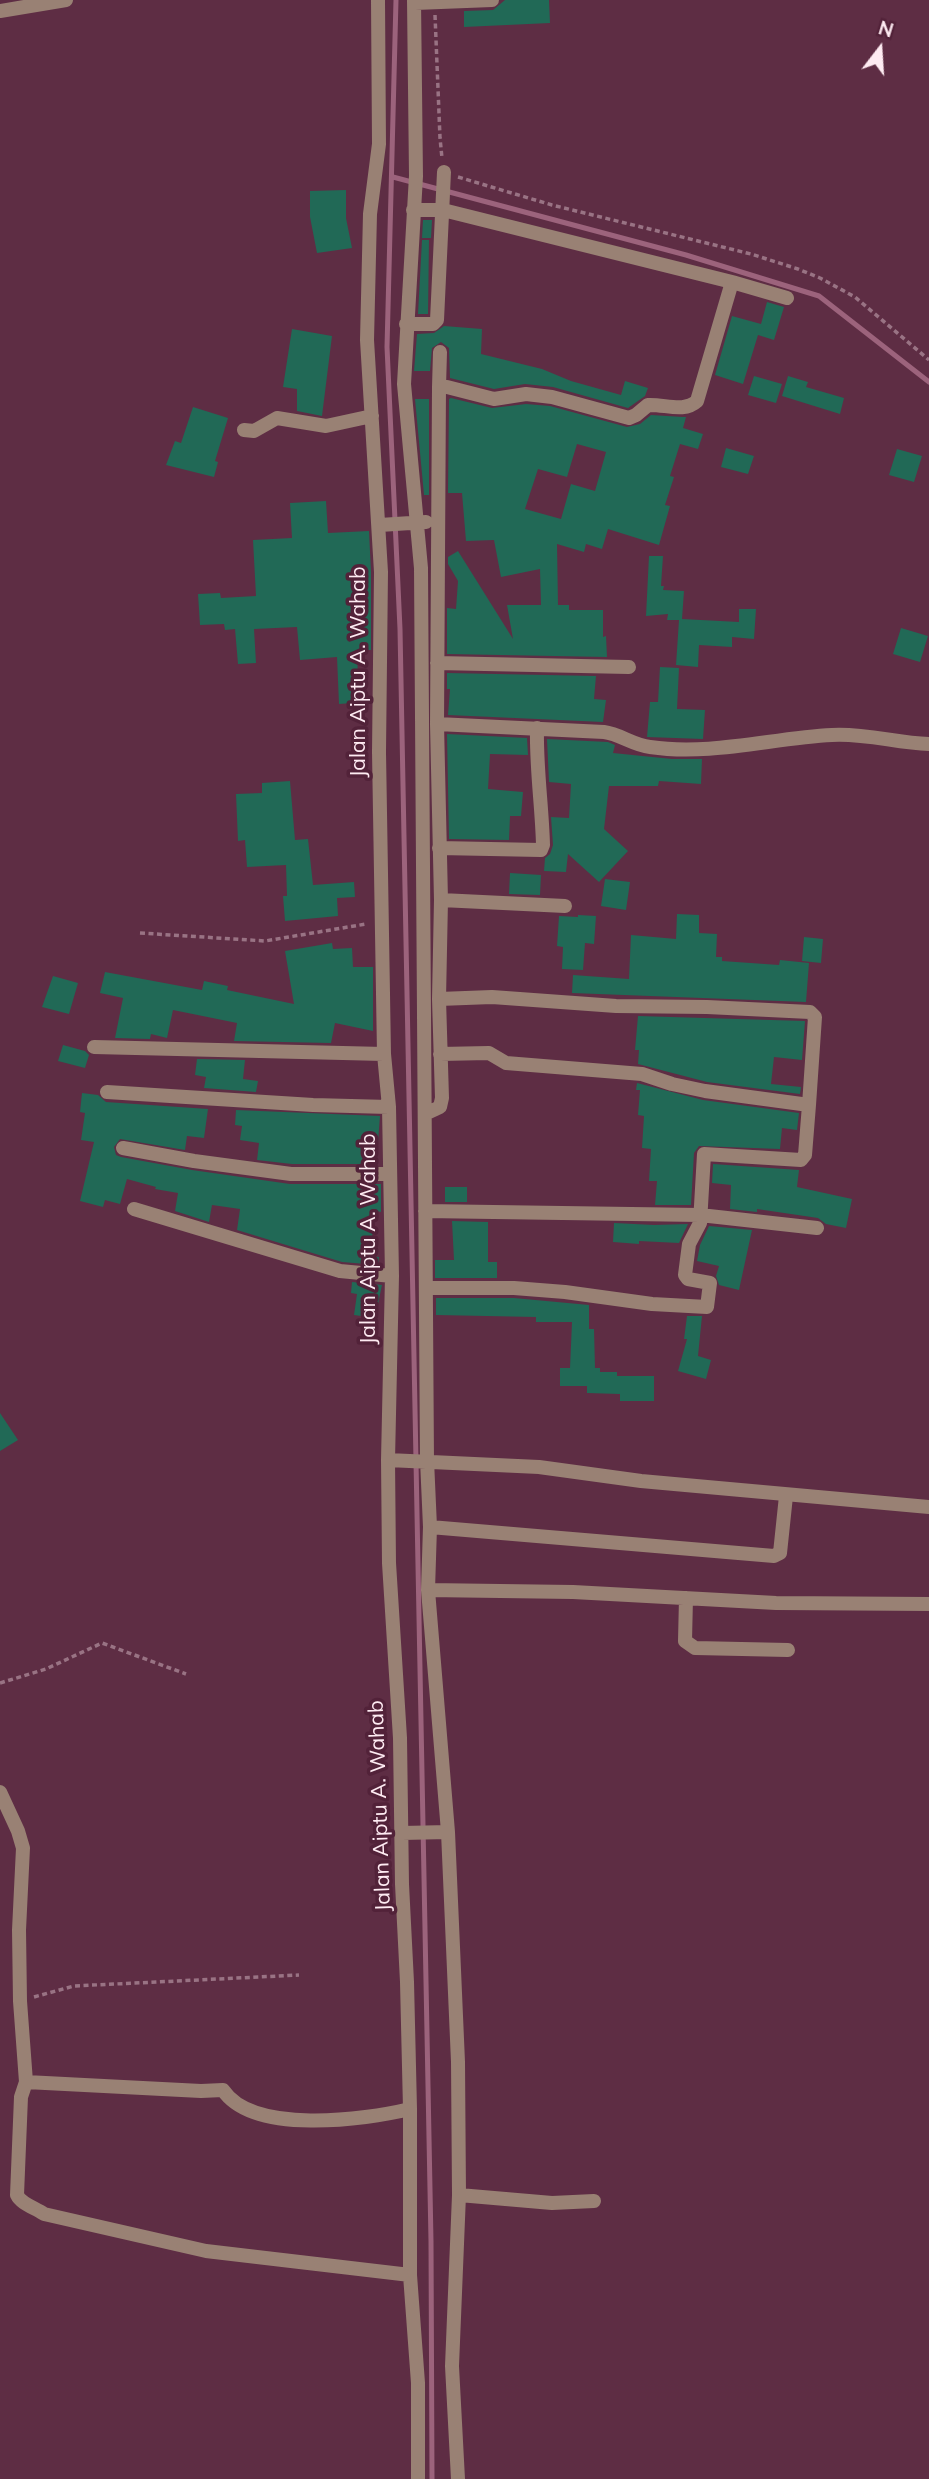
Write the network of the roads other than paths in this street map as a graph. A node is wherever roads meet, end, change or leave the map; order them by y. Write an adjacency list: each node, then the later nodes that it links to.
1 (66, 0): 5 (street)
2 (378, 0): 14 (street, Jalan Aiptu A. Wahab)
3 (492, 0): 4 (street)
4 (414, 2): 7 (street)
5 (0, 10)
6 (444, 179): 8 (street)
7 (413, 206): 8 (street); 11 (street)
8 (443, 209): 9 (street); 11 (street)
9 (732, 282): 10 (street); 13 (street)
10 (788, 298)
11 (406, 324): 17 (street)
12 (440, 352): 13 (street)
13 (439, 387): 16 (street)
14 (372, 416): 15 (street); 18 (street, Jalan Aiptu A. Wahab)
15 (244, 430)
16 (438, 521): 17 (street); 19 (street)
17 (414, 522): 18 (street); 34 (street)
18 (383, 525): 29 (street, Jalan Aiptu A. Wahab)
19 (437, 663): 20 (street); 21 (street)
20 (629, 667)
21 (437, 724): 22 (street); 24 (street)
22 (537, 727): 23 (street); 24 (street)
23 (929, 744)
24 (439, 848): 25 (street)
25 (441, 900): 26 (street); 27 (street)
26 (565, 906)
27 (439, 999): 30 (street); 32 (street)
28 (94, 1047): 29 (street)
29 (384, 1054): 33 (street, Jalan Aiptu A. Wahab)
30 (440, 1054): 32 (street); 34 (street)
31 (107, 1091): 33 (street)
32 (808, 1105): 39 (street)
33 (389, 1107): 36 (street, Jalan Aiptu A. Wahab)
34 (425, 1114): 38 (street)
35 (123, 1148): 36 (street)
36 (390, 1174): 41 (street, Jalan Aiptu A. Wahab)
37 (134, 1209): 41 (street)
38 (425, 1210): 39 (street); 42 (street)
39 (700, 1215): 40 (street); 42 (street)
40 (817, 1228)
41 (392, 1276): 43 (street, Jalan Aiptu A. Wahab)
42 (426, 1288): 44 (street)
43 (390, 1460): 44 (street); 54 (street, Jalan Aiptu A. Wahab)
44 (423, 1460): 45 (street); 47 (street)
45 (786, 1496): 46 (street); 47 (street)
46 (929, 1507)
47 (430, 1527): 48 (street)
48 (428, 1590): 49 (street); 53 (street)
49 (686, 1598): 50 (street); 51 (street)
50 (929, 1604)
51 (788, 1650)
52 (0, 1793): 55 (street)
53 (443, 1832): 54 (street); 57 (street)
54 (405, 1833): 56 (street, Jalan Aiptu A. Wahab)
55 (26, 2082): 56 (street); 59 (street)
56 (409, 2113): 59 (street, Jalan Aiptu A. Wahab)
57 (459, 2195): 58 (street); 61 (street)
58 (594, 2201)
59 (410, 2275): 60 (street, Jalan Aiptu A. Wahab)
60 (418, 2479)
61 (458, 2479)

